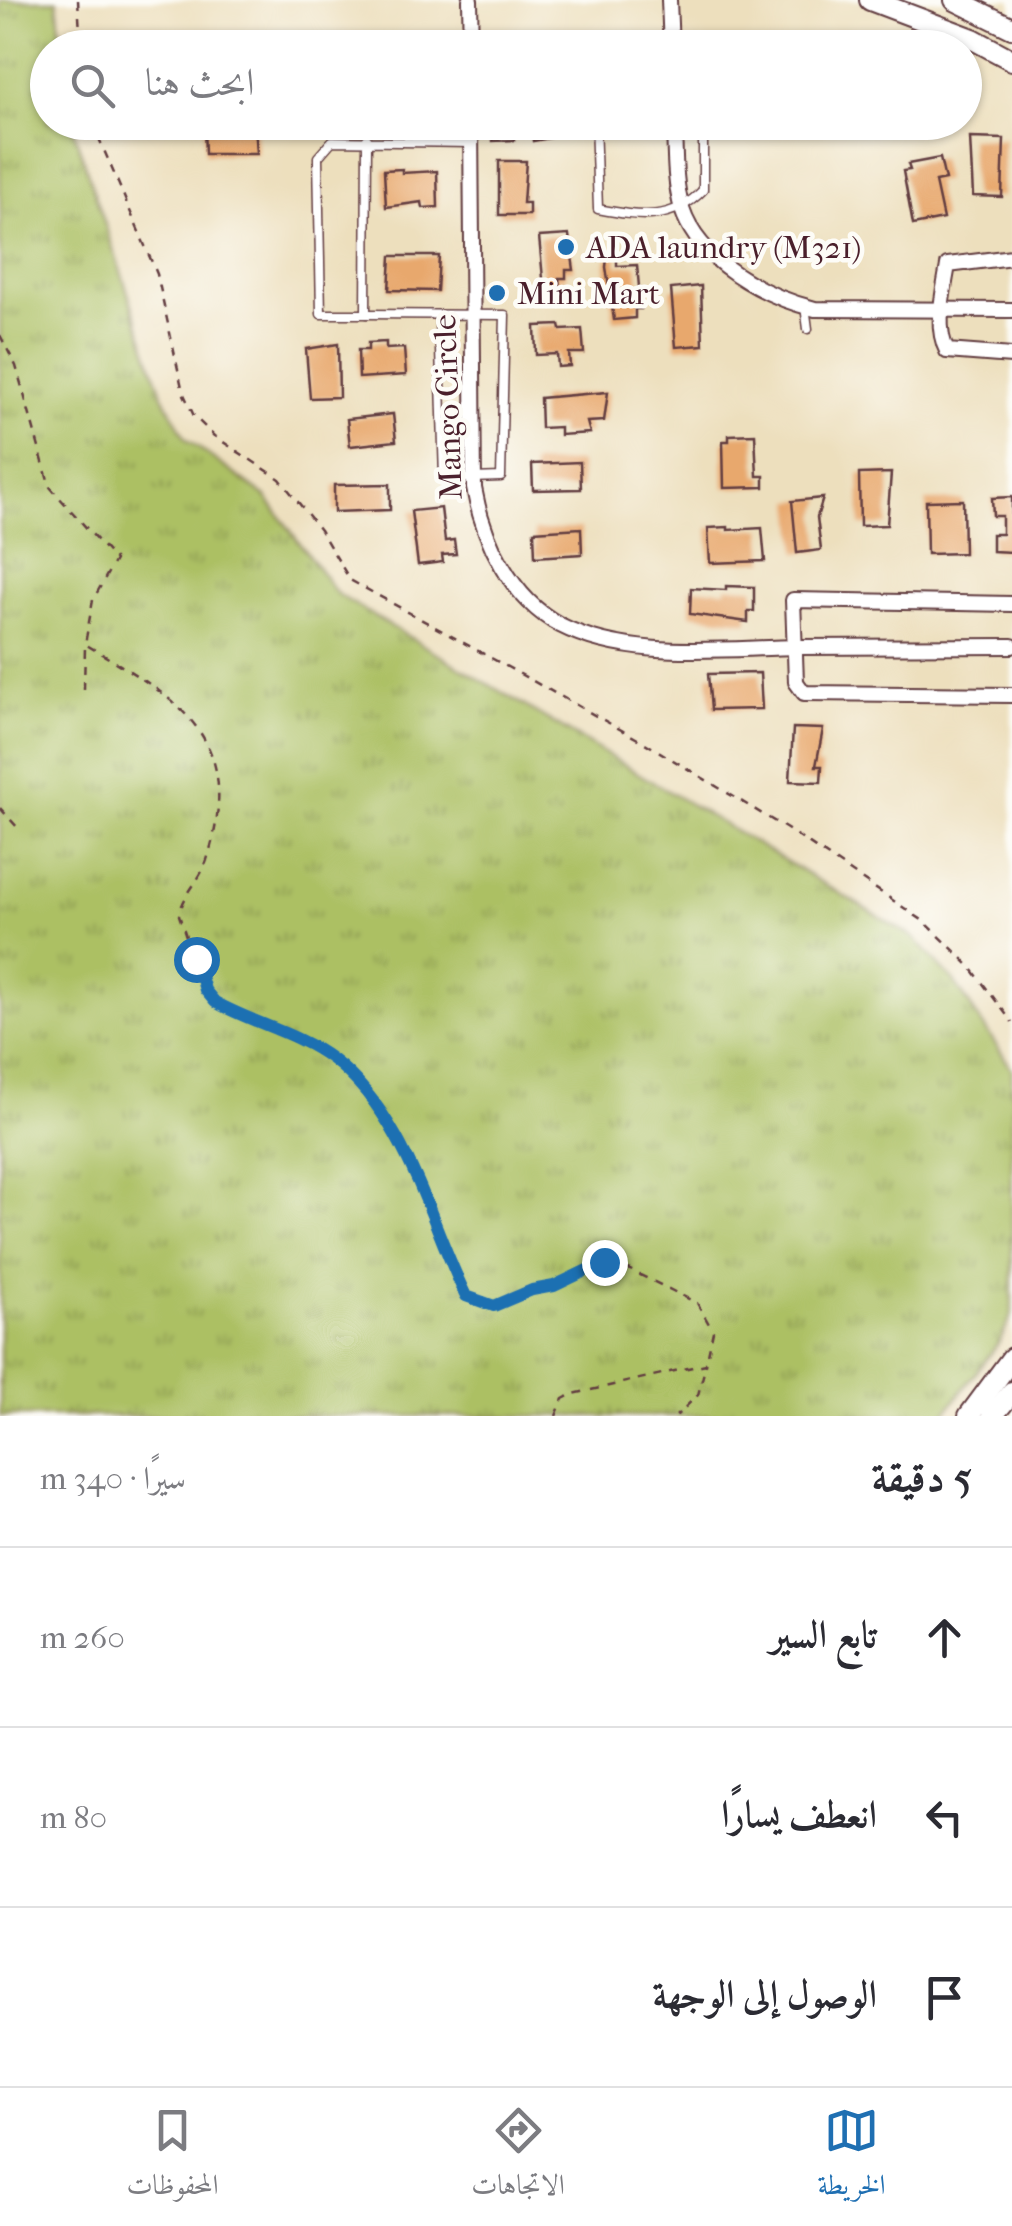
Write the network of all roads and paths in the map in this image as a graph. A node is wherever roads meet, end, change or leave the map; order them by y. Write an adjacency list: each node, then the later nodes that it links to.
1 (78, 0): 8 (path)
2 (470, 0): 9 (street)
3 (669, 0): 10 (street)
4 (870, 0): 6 (main road)
5 (955, 0): 7 (main road)
6 (896, 5): 11 (main road)
7 (1012, 28)
8 (80, 30)
9 (471, 30)
10 (670, 30)
11 (954, 30)
12 (982, 42): 13 (main road)
13 (1010, 54)
14 (100, 140): 42 (path)
15 (350, 140): 27 (lane)
16 (367, 140): 27 (lane)
17 (393, 140): 21 (lane)
18 (596, 140): 22 (lane)
19 (676, 140): 22 (street)
20 (703, 140): 22 (lane)
21 (472, 143): 28 (street, Mango Circle)
22 (682, 211): 24 (street)
23 (1012, 257): 26 (street)
24 (805, 306): 26 (street); 30 (lane)
25 (1012, 310): 26 (street)
26 (941, 312): 32 (street)
27 (366, 314): 29 (lane)
28 (473, 315): 29 (lane); 33 (street, Mango Circle); 33 (lane)
29 (439, 316): 33 (lane)
30 (808, 329)
31 (0, 335): 35 (path)
32 (1012, 356)
33 (474, 478): 36 (street, Mango Circle)
34 (1012, 604): 36 (street)
35 (85, 644): 38 (path); 44 (path)
36 (795, 646): 37 (street, Mango Circle); 39 (street)
37 (1012, 646)
38 (84, 690)
39 (1012, 694)
40 (0, 808): 41 (path)
41 (19, 829)
42 (1012, 1022)
43 (1012, 1358): 48 (main road)
44 (706, 1364): 46 (path); 47 (path)
45 (1012, 1392): 49 (main road)
46 (556, 1416)
47 (676, 1416)
48 (969, 1416)
49 (992, 1416)

